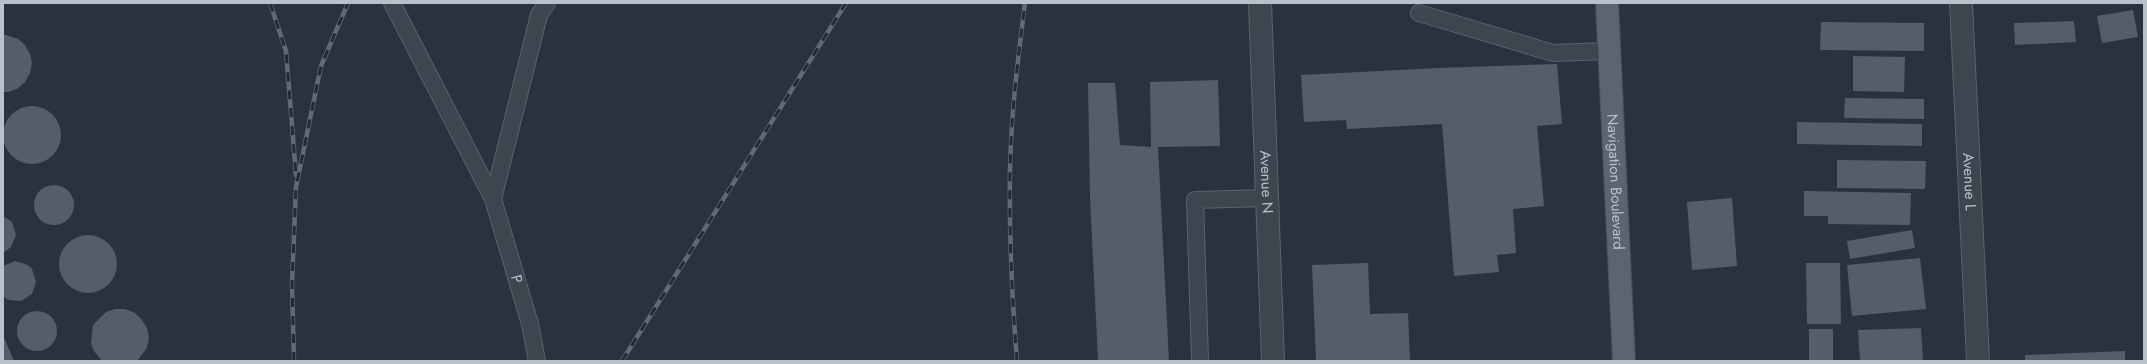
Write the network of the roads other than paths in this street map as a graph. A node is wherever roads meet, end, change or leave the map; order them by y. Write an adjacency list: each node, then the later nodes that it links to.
1 (392, 3): 8 (lane, P)
2 (547, 3): 8 (lane)
3 (1260, 3): 9 (street, Avenue N)
4 (1607, 3): 7 (main road, Navigation Boulevard)
5 (1961, 3): 14 (street, Avenue L)
6 (1419, 13): 7 (lane)
7 (1609, 51): 13 (main road, Navigation Boulevard)
8 (493, 198): 10 (lane, P)
9 (1267, 198): 11 (lane); 12 (street, Avenue N)
10 (537, 361)
11 (1200, 361)
12 (1273, 361)
13 (1624, 361)
14 (1978, 361)

